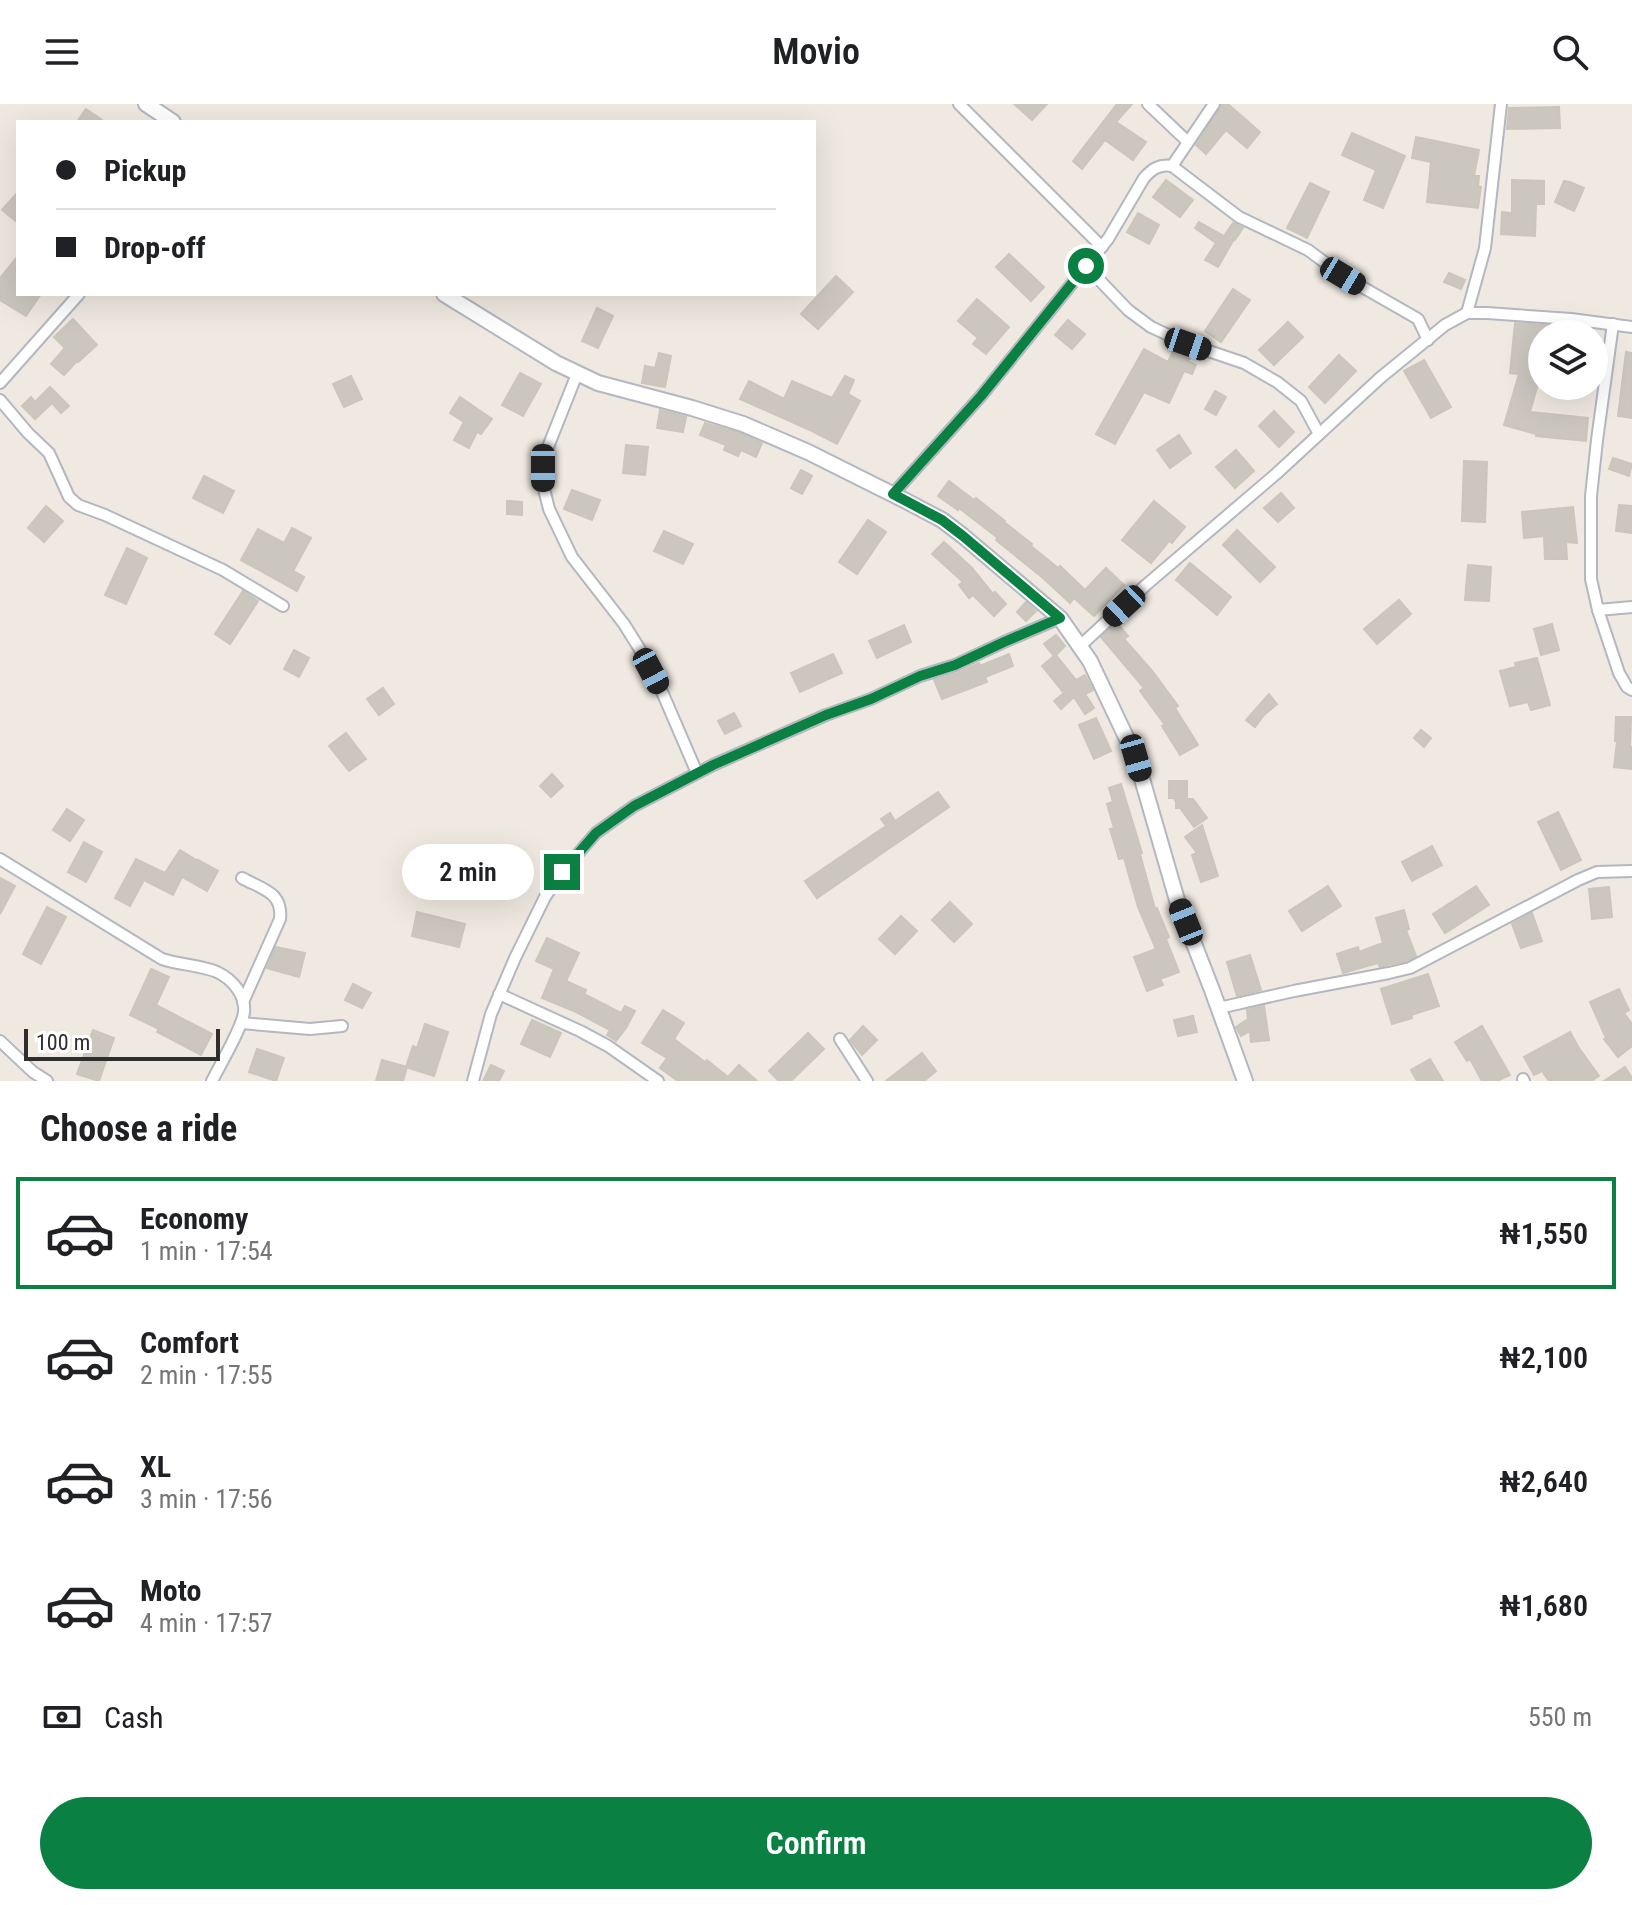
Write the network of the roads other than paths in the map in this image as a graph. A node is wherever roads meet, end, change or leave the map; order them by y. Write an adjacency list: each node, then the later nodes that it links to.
1 (146, 104): 6 (street)
2 (959, 104): 9 (street)
3 (1148, 104): 7 (street)
4 (1214, 104): 7 (street)
5 (1501, 104): 13 (street)
6 (170, 120)
7 (1188, 142): 8 (street)
8 (1172, 166): 9 (street); 16 (street)
9 (1102, 247): 10 (street)
10 (1086, 266): 20 (street); 21 (street)
11 (77, 296): 18 (street)
12 (447, 296): 17 (street)
13 (1467, 313): 14 (street); 16 (street)
14 (1613, 324): 15 (street); 24 (street)
15 (1632, 327)
16 (1428, 340): 20 (street)
17 (577, 374): 21 (street); 28 (street)
18 (0, 383)
19 (0, 400): 22 (street)
20 (1319, 434): 26 (street)
21 (893, 494): 25 (street)
22 (283, 606)
23 (1632, 607): 24 (street)
24 (1598, 610): 27 (street)
25 (1060, 618): 26 (street); 28 (street)
26 (1079, 647): 34 (street)
27 (1632, 690)
28 (697, 773): 32 (street)
29 (0, 859): 33 (street)
30 (1632, 871): 34 (street)
31 (242, 878): 33 (street)
32 (499, 994): 41 (street); 42 (street)
33 (243, 1002): 35 (street)
34 (1219, 1008): 44 (street)
35 (241, 1023): 36 (street); 40 (street)
36 (342, 1026)
37 (840, 1039): 43 (street)
38 (0, 1041): 39 (street)
39 (47, 1081)
40 (212, 1081)
41 (473, 1081)
42 (658, 1081)
43 (867, 1081)
44 (1245, 1081)

